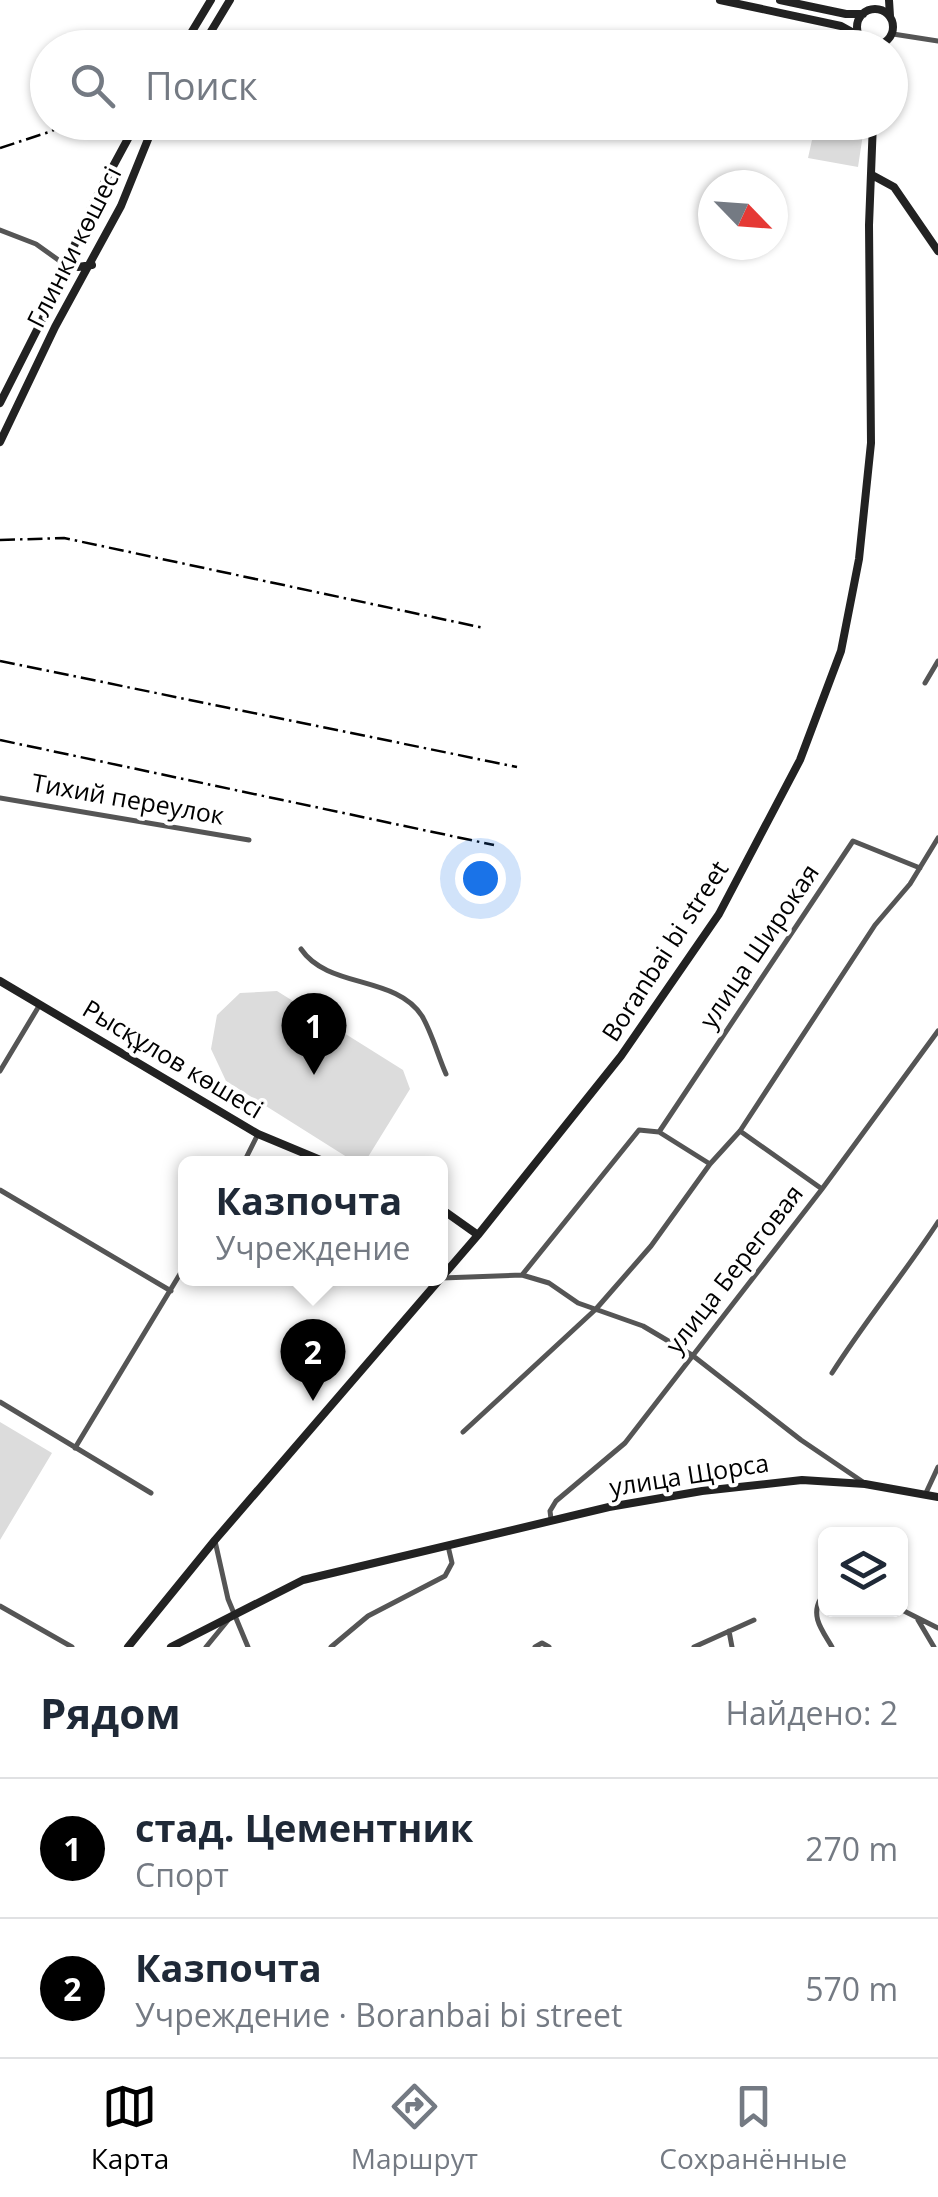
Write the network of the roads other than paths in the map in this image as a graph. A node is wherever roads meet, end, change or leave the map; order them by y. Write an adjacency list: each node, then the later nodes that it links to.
1 (211, 0): 9 (main road)
2 (230, 0): 10 (main road)
3 (720, 0): 11 (main road)
4 (780, 0): 7 (main road)
5 (873, 0): 7 (main road)
6 (889, 0): 8 (main road)
7 (866, 12): 8 (main road); 12 (main road)
8 (890, 16): 13 (main road)
9 (193, 30)
10 (211, 30)
11 (846, 30)
12 (858, 30)
13 (890, 30)
14 (908, 40): 15 (street)
15 (938, 41)
16 (128, 140): 19 (main road, Глинки көшесі)
17 (147, 140): 20 (main road, Глинки көшесі)
18 (873, 140): 21 (main road, Boranbai bi street)
19 (117, 161): 20 (main road); 24 (main road, Глинки көшесі)
20 (134, 174): 25 (main road, Глинки көшесі)
21 (872, 175): 23 (main road); 50 (main road, Boranbai bi street)
22 (0, 230): 24 (street)
23 (938, 251)
24 (65, 261): 25 (main road); 26 (main road, Глинки көшесі)
25 (92, 265): 27 (main road, Глинки көшесі)
26 (0, 403)
27 (0, 442)
28 (938, 661): 29 (street)
29 (925, 683)
30 (0, 798): 32 (street, Тихий переулок)
31 (938, 838): 33 (street)
32 (249, 840)
33 (920, 868): 40 (street); 41 (street, улица Широкая)
34 (301, 949): 39 (street)
35 (0, 980): 36 (main road, Рысқұлов көшесі)
36 (41, 1004): 38 (street); 42 (main road, Рысқұлов көшесі)
37 (938, 1031): 46 (street, улица Береговая)
38 (0, 1070)
39 (446, 1074)
40 (740, 1131): 45 (street); 46 (street)
41 (659, 1132): 45 (street); 52 (street, улица Широкая)
42 (258, 1134): 43 (street); 44 (main road, Рысқұлов көшесі)
43 (247, 1156)
44 (311, 1156)
45 (710, 1164): 57 (street)
46 (822, 1189): 58 (street, улица Береговая)
47 (0, 1190): 56 (street)
48 (448, 1214): 50 (main road)
49 (938, 1222): 59 (street)
50 (478, 1235): 51 (main road, Boranbai bi street)
51 (448, 1271)
52 (522, 1275): 54 (street); 57 (street)
53 (178, 1278): 56 (street)
54 (448, 1278)
55 (435, 1286): 69 (main road, Boranbai bi street)
56 (171, 1291): 62 (street)
57 (596, 1309): 58 (street); 61 (street)
58 (692, 1355): 64 (street); 68 (street, улица Береговая)
59 (832, 1373)
60 (0, 1402): 62 (street)
61 (463, 1432)
62 (75, 1448): 65 (street)
63 (938, 1468): 66 (street)
64 (866, 1484): 66 (main road, улица Щорса); 68 (main road, улица Щорса)
65 (151, 1494)
66 (926, 1495): 67 (main road, улица Щорса)
67 (938, 1497)
68 (551, 1518): 70 (main road, улица Щорса)
69 (215, 1540): 73 (street); 80 (main road, Boranbai bi street)
70 (448, 1546): 73 (main road, улица Щорса); 84 (street)
71 (818, 1604): 89 (street)
72 (0, 1606): 79 (street)
73 (235, 1612): 81 (main road, улица Щорса); 82 (street); 83 (street)
74 (908, 1614): 75 (street)
75 (917, 1618): 77 (street); 90 (street)
76 (754, 1620): 78 (street)
77 (938, 1628)
78 (729, 1631): 87 (street); 88 (street)
79 (72, 1647)
80 (128, 1647)
81 (171, 1647)
82 (206, 1647)
83 (248, 1647)
84 (330, 1647)
85 (534, 1647): 86 (street)
86 (549, 1647)
87 (694, 1647)
88 (732, 1647)
89 (832, 1647)
90 (934, 1647)

